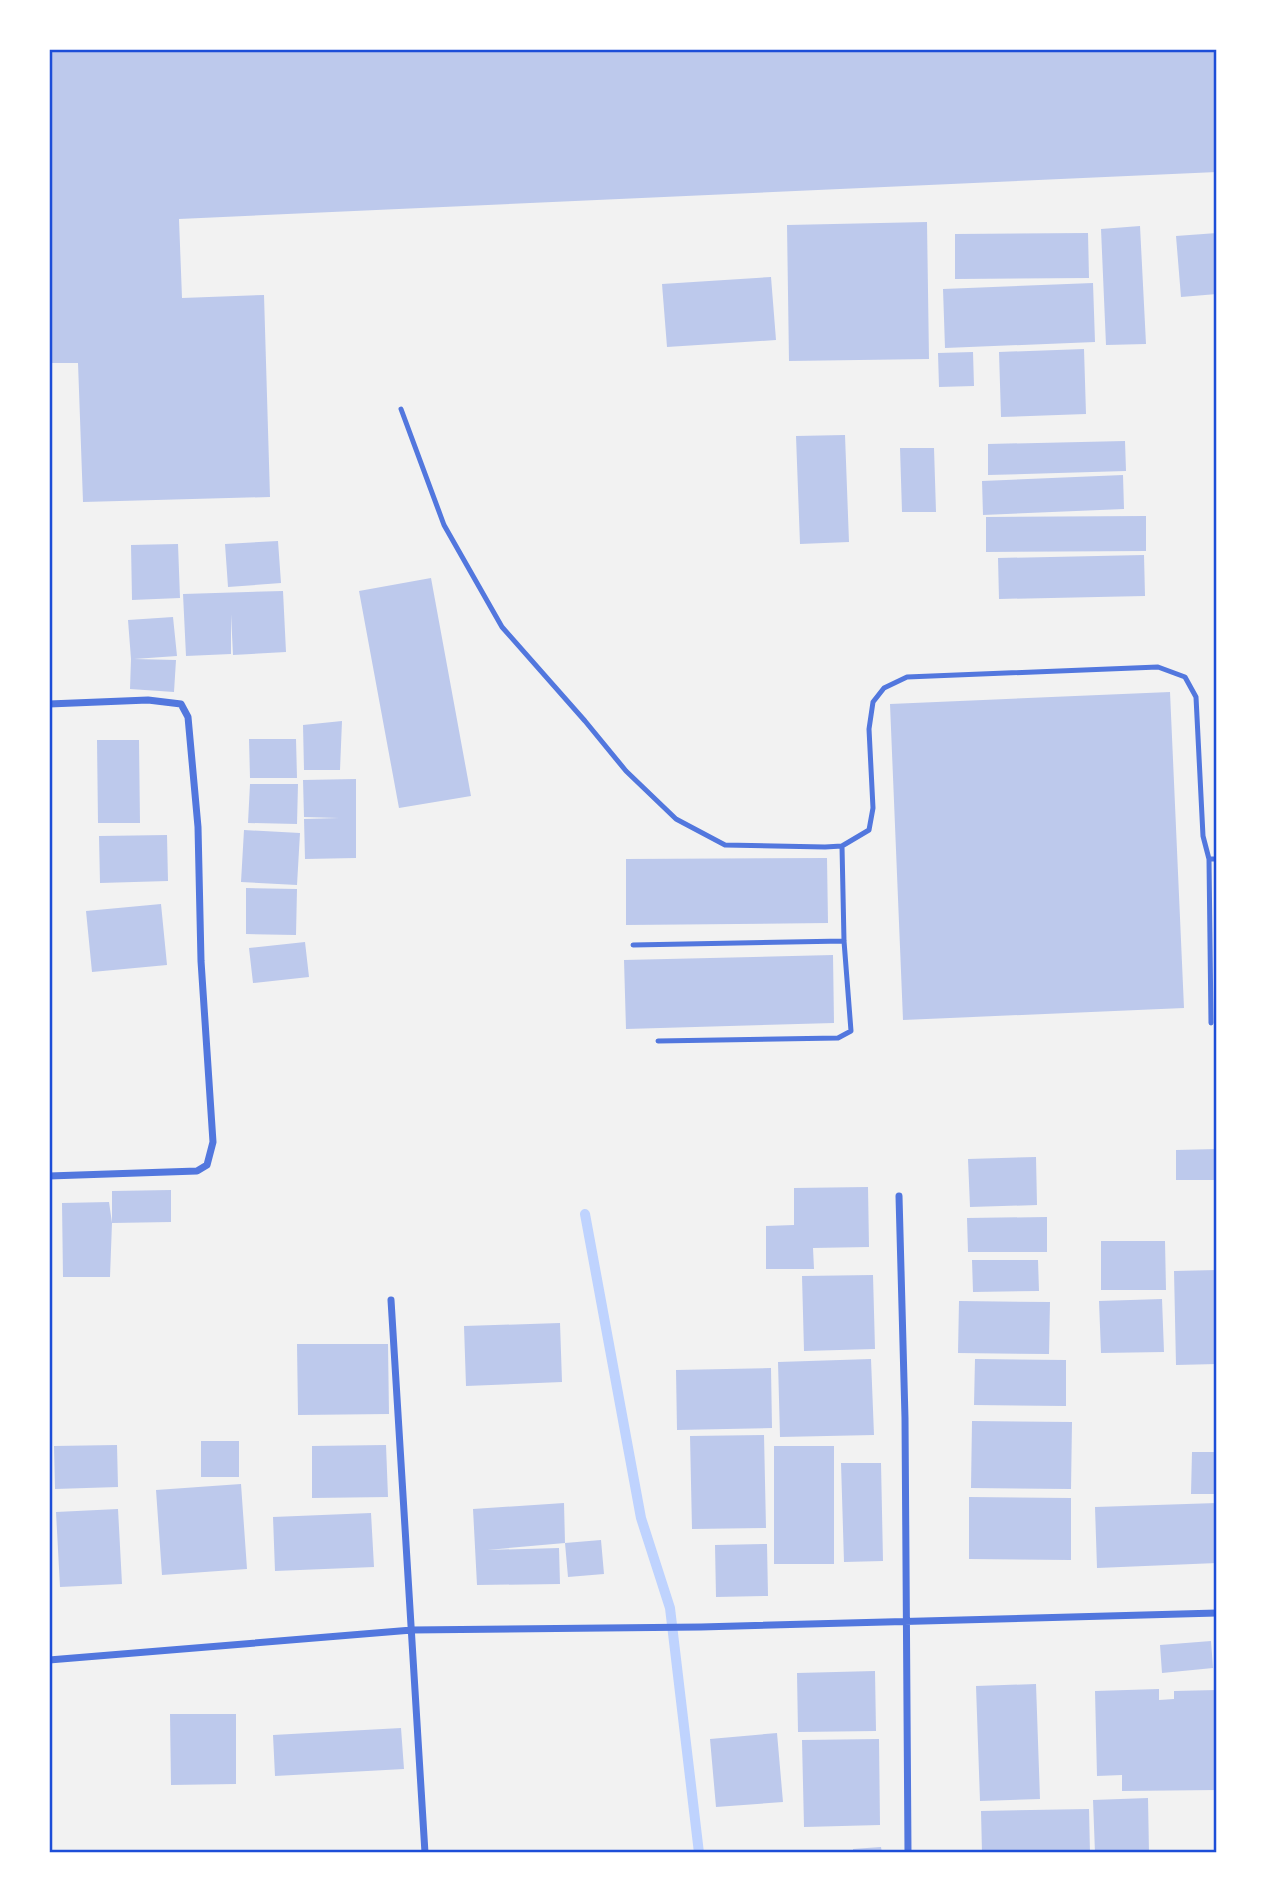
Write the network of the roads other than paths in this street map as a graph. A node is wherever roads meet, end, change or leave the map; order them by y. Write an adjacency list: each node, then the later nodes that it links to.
1 (401, 409): 3 (lane)
2 (49, 704): 10 (street)
3 (842, 846): 4 (lane); 6 (lane)
4 (1209, 859): 5 (lane); 8 (lane)
5 (1217, 859)
6 (844, 941): 7 (lane); 9 (lane)
7 (632, 944)
8 (1211, 1023)
9 (658, 1041)
10 (49, 1176)
11 (899, 1196): 14 (street)
12 (391, 1300): 15 (street)
13 (1217, 1613): 14 (street)
14 (905, 1621): 15 (street); 18 (street)
15 (412, 1630): 16 (street); 17 (street)
16 (49, 1660)
17 (425, 1853)
18 (908, 1853)

